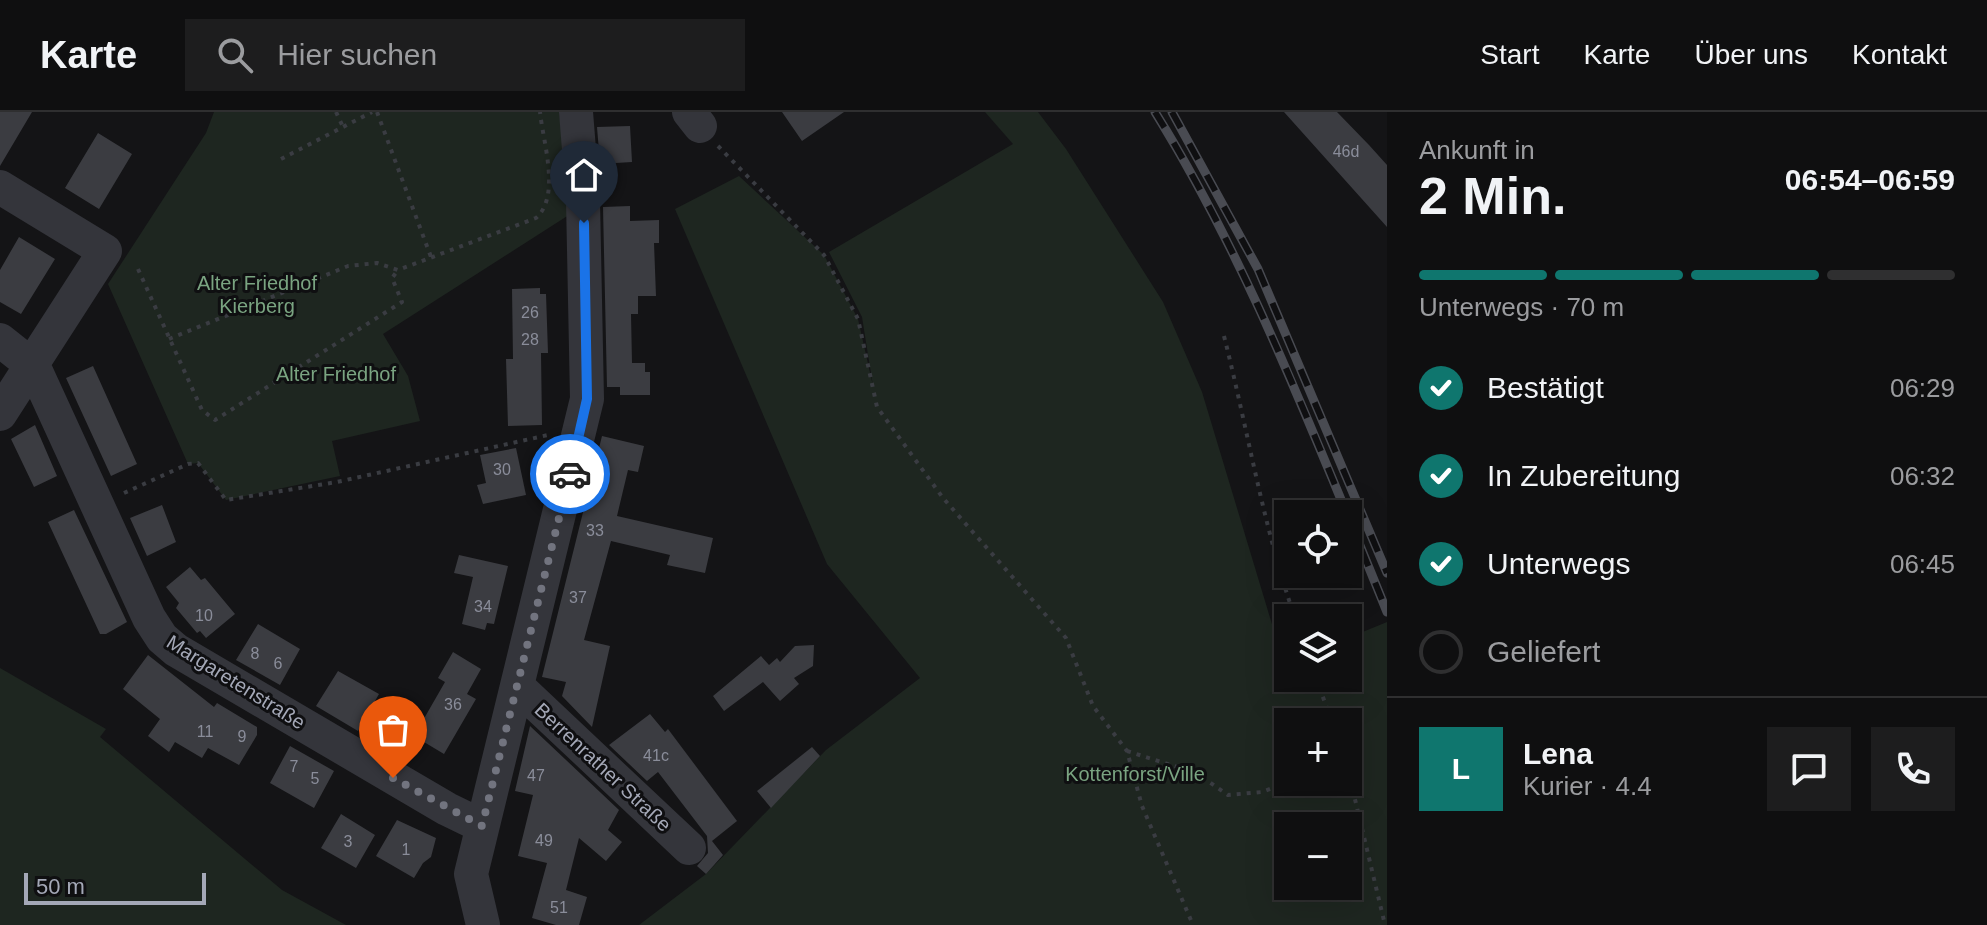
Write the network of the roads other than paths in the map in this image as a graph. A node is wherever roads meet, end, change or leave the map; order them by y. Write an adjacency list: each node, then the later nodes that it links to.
1 (576, 112): 6 (street, Berrenrather Straße)
2 (0, 187): 4 (street)
3 (0, 340): 4 (street, Margaretenstraße)
4 (34, 367): 5 (street); 7 (street, Margaretenstraße)
5 (0, 414)
6 (517, 686): 7 (street, Berrenrather Straße); 8 (street, Berrenrather Straße)
7 (482, 826): 9 (street, Berrenrather Straße)
8 (689, 848)
9 (483, 925)

